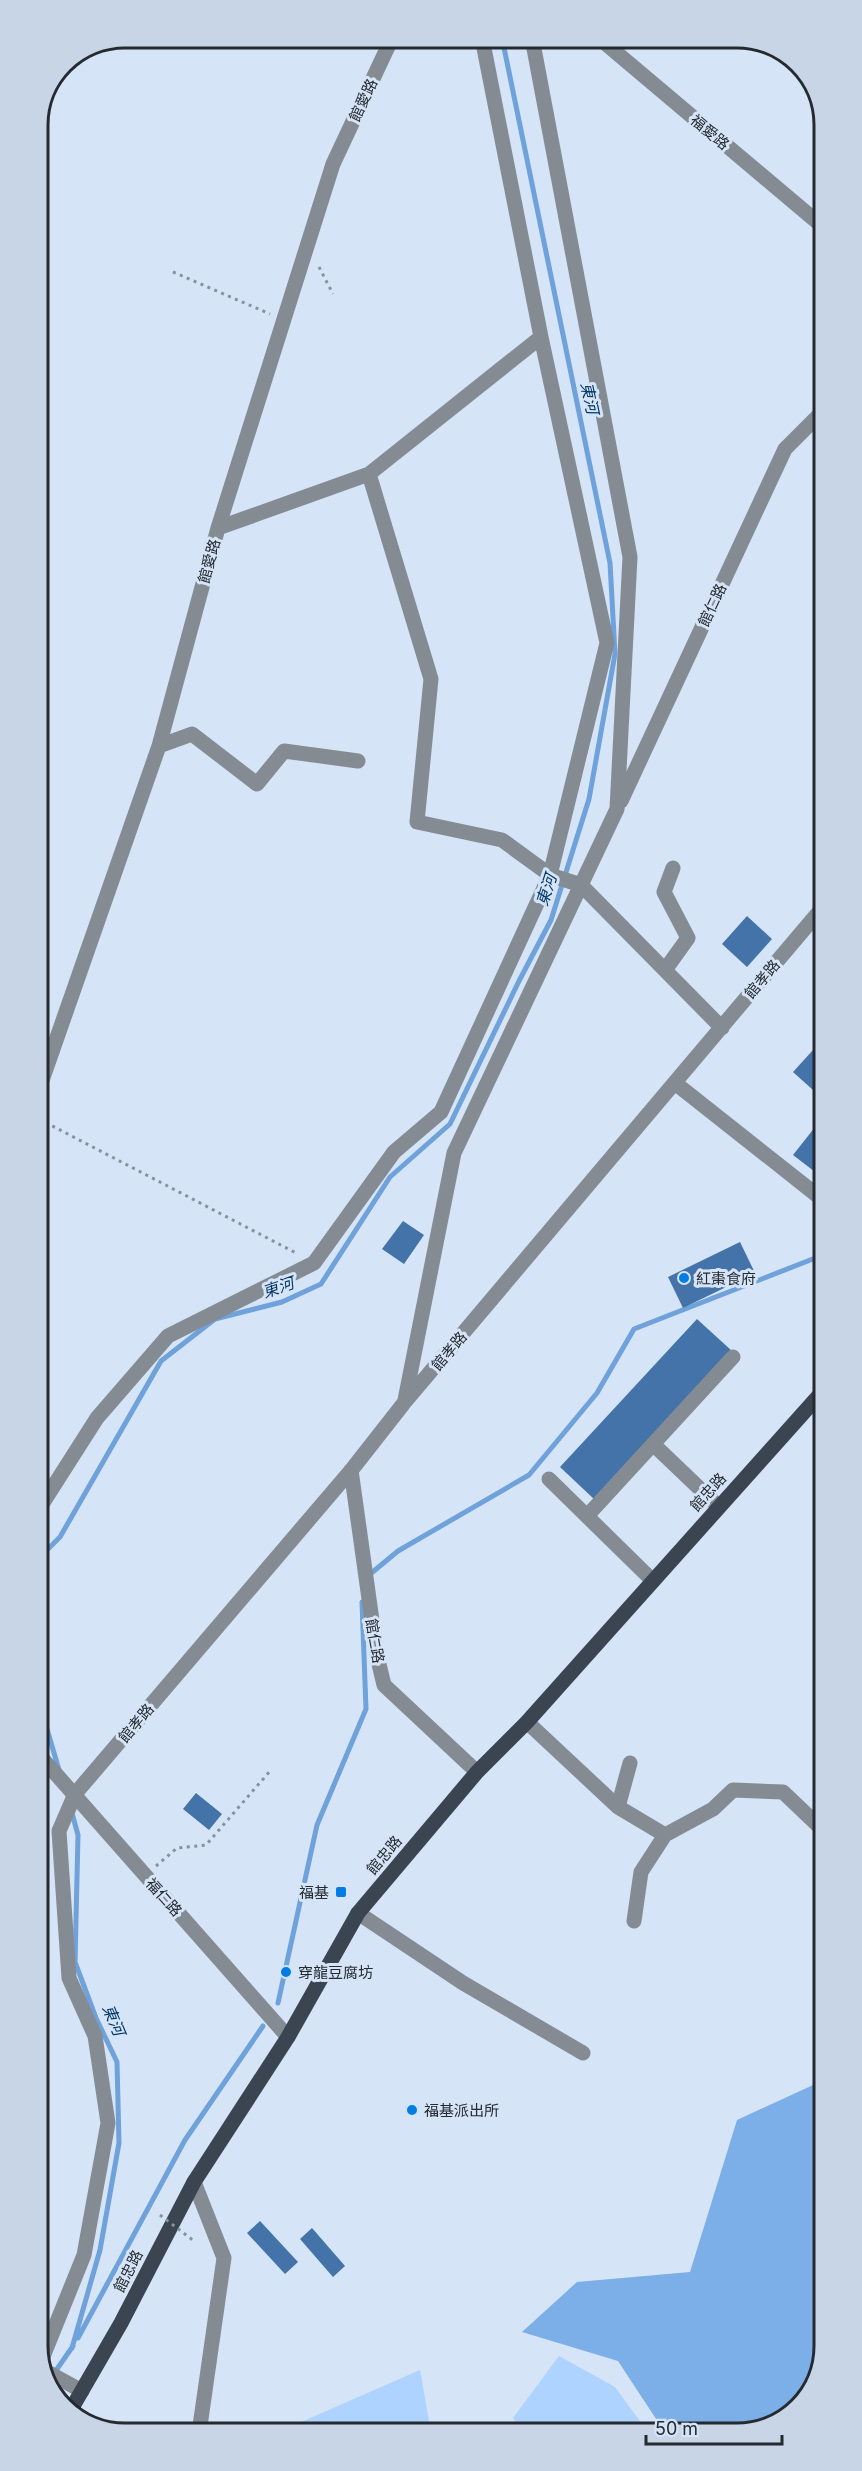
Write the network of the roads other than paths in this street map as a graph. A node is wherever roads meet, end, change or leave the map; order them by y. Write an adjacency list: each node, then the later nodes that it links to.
1 (387, 48): 9 (street, 館愛路)
2 (484, 48): 6 (street)
3 (534, 48): 12 (street)
4 (611, 48): 5 (street, 福愛路)
5 (814, 219)
6 (541, 338): 8 (street); 14 (street)
7 (814, 419): 12 (street, 館仁路)
8 (369, 474): 9 (street); 14 (street)
9 (218, 528): 10 (street, 館愛路)
10 (159, 746): 11 (street); 19 (street, 館愛路)
11 (358, 761)
12 (617, 809): 15 (street, 館仁路)
13 (673, 868): 17 (street)
14 (550, 876): 15 (street); 28 (street)
15 (581, 885): 17 (street); 24 (street, 館仁路)
16 (814, 918): 18 (street, 館孝路)
17 (664, 970): 18 (street)
18 (722, 1028): 20 (street, 館孝路)
19 (48, 1063)
20 (675, 1083): 21 (street); 24 (street, 館孝路)
21 (814, 1193)
22 (733, 1357): 25 (street)
23 (814, 1401): 29 (main road, 館忠路)
24 (404, 1403): 26 (street, 館孝路)
25 (653, 1444): 29 (street); 30 (street)
26 (351, 1470): 35 (street, 館仁路); 36 (street, 館孝路)
27 (549, 1479): 30 (street)
28 (48, 1495)
29 (719, 1507): 31 (main road, 館忠路)
30 (587, 1516): 31 (street)
31 (653, 1581): 32 (main road, 館忠路)
32 (527, 1722): 35 (main road, 館忠路); 37 (street)
33 (630, 1763): 37 (street)
34 (48, 1765): 36 (street, 福仁路)
35 (477, 1772): 40 (main road, 館忠路)
36 (75, 1794): 42 (street, 福仁路); 45 (street, 館孝路)
37 (618, 1807): 39 (street)
38 (814, 1821): 39 (street)
39 (665, 1836): 41 (street)
40 (358, 1913): 42 (main road, 館忠路); 43 (street)
41 (633, 1921)
42 (288, 2037): 44 (main road, 館忠路)
43 (583, 2053)
44 (194, 2182): 47 (main road, 館忠路); 49 (street)
45 (48, 2346)
46 (53, 2374): 47 (street)
47 (82, 2391): 48 (main road, 館忠路)
48 (74, 2404)
49 (200, 2423)

